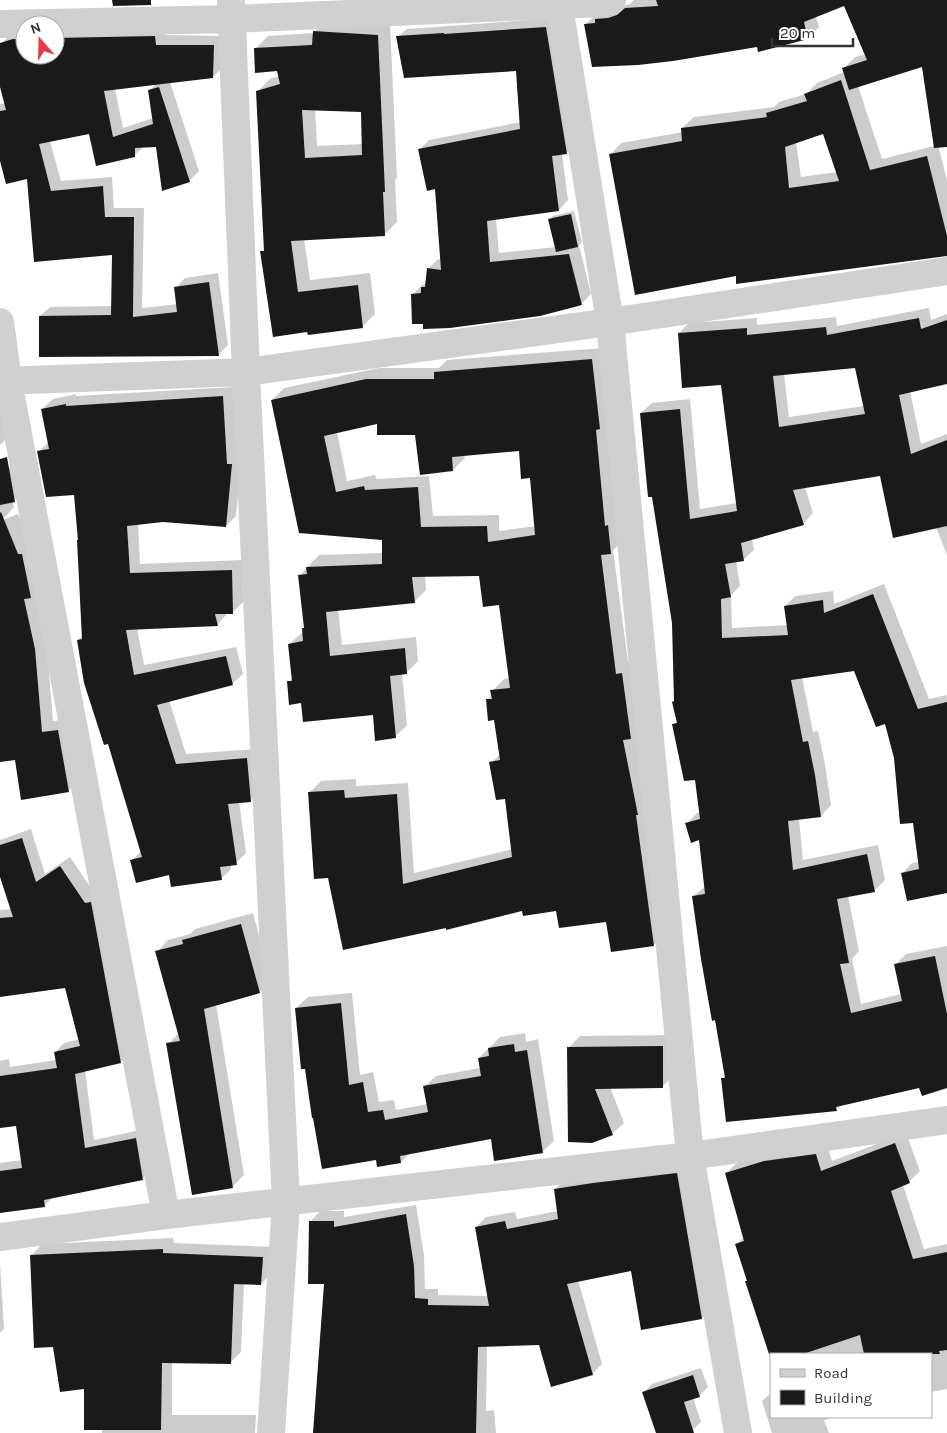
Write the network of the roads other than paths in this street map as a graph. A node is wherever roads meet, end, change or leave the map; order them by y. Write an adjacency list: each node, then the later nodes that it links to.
1 (612, 0): 2 (street)
2 (558, 2): 3 (street); 7 (street)
3 (231, 10): 4 (street); 8 (street)
4 (0, 24)
5 (947, 271): 7 (street)
6 (0, 322): 9 (street)
7 (610, 322): 8 (street); 11 (street)
8 (246, 372): 9 (street); 12 (street)
9 (4, 381): 13 (street)
10 (947, 1120): 11 (street)
11 (690, 1156): 12 (street); 16 (street)
12 (286, 1202): 13 (street); 15 (street)
13 (166, 1216): 14 (street)
14 (0, 1237)
15 (271, 1433)
16 (738, 1433)

